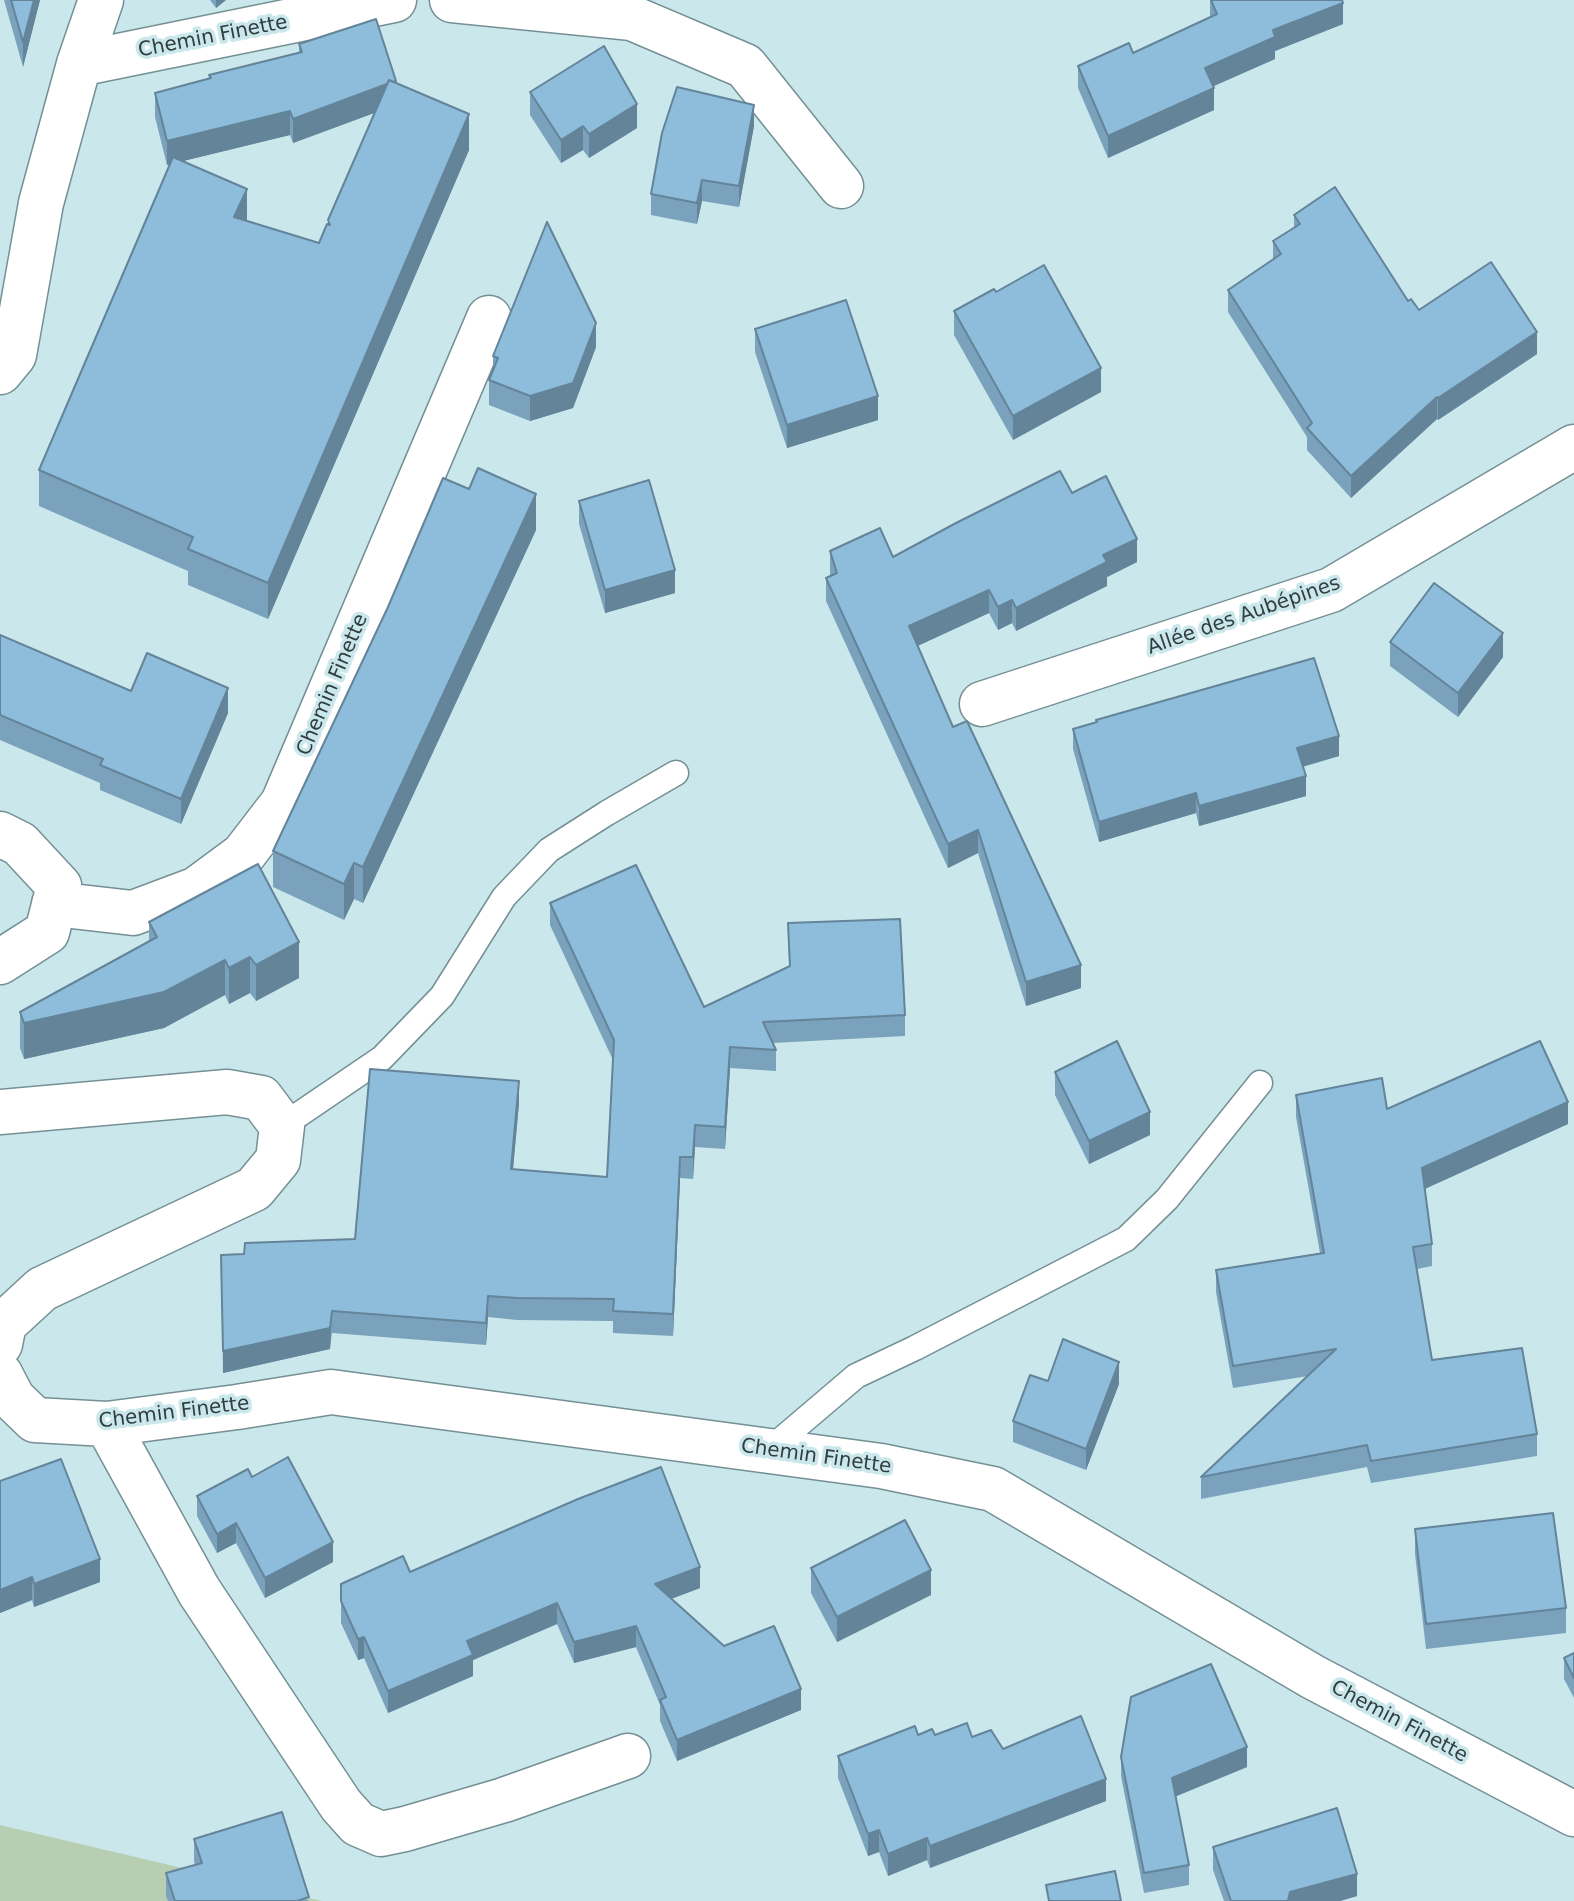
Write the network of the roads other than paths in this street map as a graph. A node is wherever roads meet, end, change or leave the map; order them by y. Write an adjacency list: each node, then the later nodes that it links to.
1 (101, 0): 4 (street)
2 (394, 0): 4 (street, Chemin Finette)
3 (452, 0): 5 (street)
4 (79, 64): 7 (street)
5 (841, 186)
6 (489, 318): 12 (street, Chemin Finette)
7 (0, 372)
8 (1574, 447): 9 (street, Allée des Aubépines)
9 (982, 704)
10 (676, 773): 16 (lane)
11 (0, 834): 12 (street)
12 (54, 904): 13 (street)
13 (0, 962)
14 (1260, 1083): 20 (lane)
15 (0, 1112): 16 (street)
16 (282, 1126): 17 (street)
17 (0, 1344)
18 (0, 1374): 19 (street, Chemin Finette)
19 (107, 1424): 20 (street, Chemin Finette); 21 (street)
20 (769, 1450): 22 (street, Chemin Finette)
21 (628, 1756)
22 (1574, 1814)

